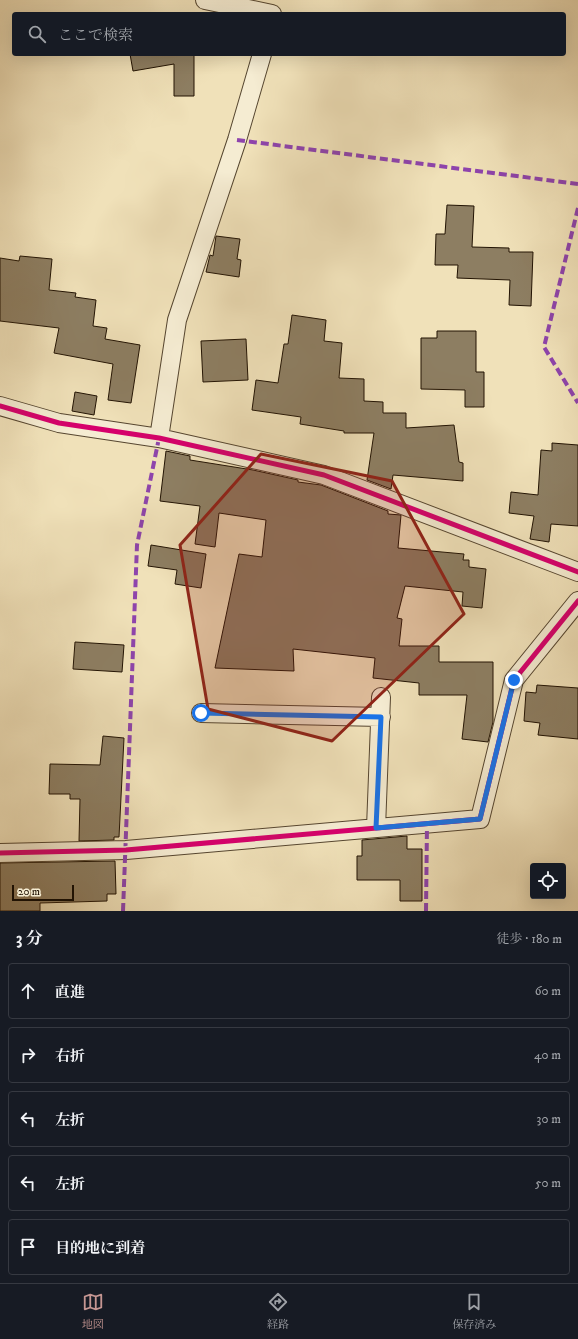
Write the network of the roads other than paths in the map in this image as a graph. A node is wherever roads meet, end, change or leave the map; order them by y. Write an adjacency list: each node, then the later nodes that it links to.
1 (205, 0): 3 (street)
2 (279, 0): 4 (street)
3 (263, 12)
4 (274, 12)
5 (261, 56): 7 (street)
6 (0, 406): 7 (street)
7 (159, 438): 8 (street)
8 (578, 572)
9 (578, 601): 13 (street)
10 (381, 696): 12 (street)
11 (201, 713): 12 (street)
12 (381, 717): 13 (street)
13 (376, 828): 14 (street)
14 (0, 853)

